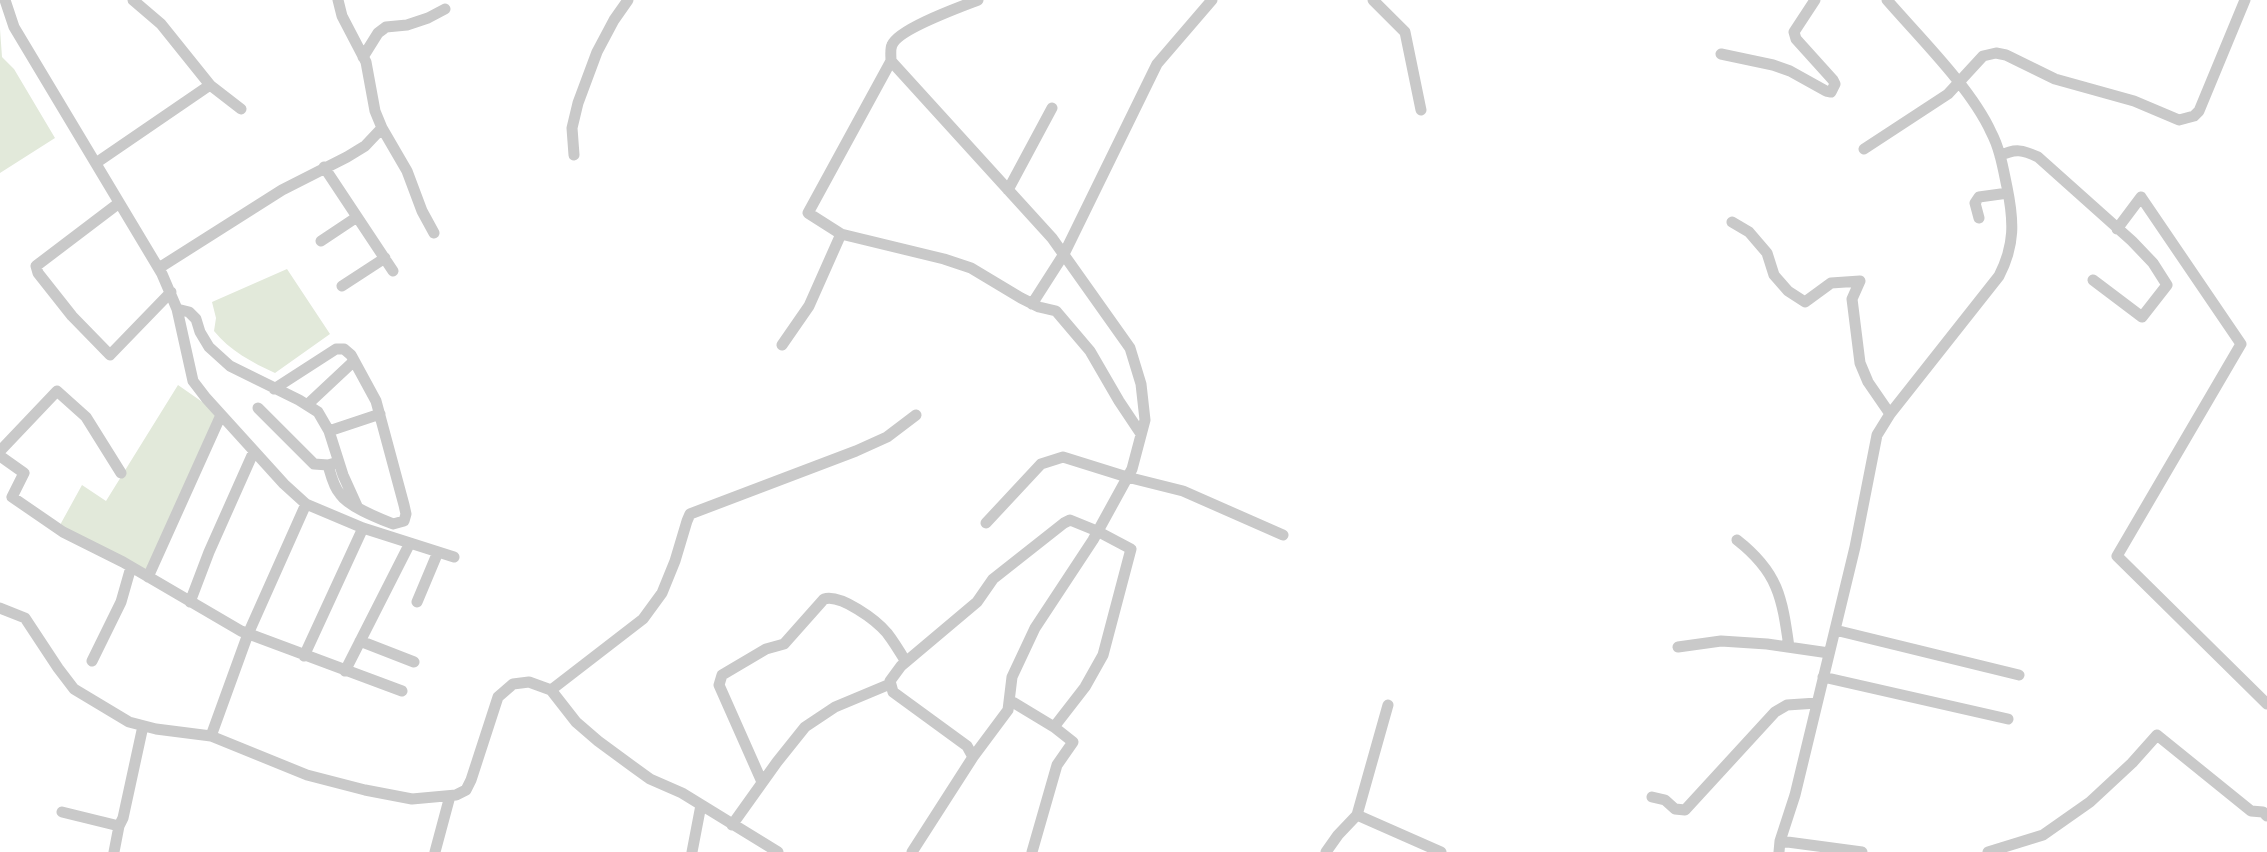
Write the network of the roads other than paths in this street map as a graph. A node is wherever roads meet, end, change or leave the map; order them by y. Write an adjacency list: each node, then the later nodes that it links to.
1 (5, 0): 24 (street)
2 (133, 0): 16 (street)
3 (338, 0): 13 (street)
4 (628, 0): 22 (street)
5 (978, 0): 14 (street)
6 (1212, 0): 36 (street)
7 (1373, 0): 19 (street)
8 (1816, 0): 12 (street)
9 (1887, 0): 15 (street)
10 (2245, 0): 15 (street)
11 (445, 9): 13 (street)
12 (1721, 54)
13 (363, 57): 20 (street)
14 (891, 61): 26 (street); 34 (street)
15 (1959, 84): 21 (street); 23 (street)
16 (210, 85): 18 (street); 24 (street)
17 (1052, 108): 26 (street)
18 (241, 110)
19 (1421, 110)
20 (382, 128): 25 (street); 33 (street)
21 (1864, 149)
22 (574, 155)
23 (2000, 156): 27 (street); 32 (street)
24 (96, 164): 28 (street)
25 (324, 167): 29 (street); 38 (street)
26 (1008, 190): 36 (street)
27 (2008, 193): 30 (street); 53 (street)
28 (119, 203): 38 (street); 42 (street)
29 (357, 217): 35 (street); 37 (street)
30 (1979, 218)
31 (1732, 222): 53 (street)
32 (2117, 229): 40 (street); 96 (street)
33 (434, 233)
34 (841, 234): 43 (street); 47 (street)
35 (321, 241)
36 (1064, 254): 43 (street); 57 (street)
37 (385, 258): 39 (street); 41 (street)
38 (158, 268): 42 (street)
39 (393, 271)
40 (2093, 280)
41 (342, 286)
42 (171, 292): 44 (street)
43 (1032, 304): 57 (street)
44 (177, 309): 45 (street); 46 (street)
45 (181, 326): 46 (street); 54 (street)
46 (200, 332): 49 (street)
47 (782, 345)
48 (354, 361): 49 (street); 50 (street); 52 (street)
49 (274, 388): 50 (street)
50 (307, 405): 56 (street)
51 (258, 408): 61 (street)
52 (380, 414): 56 (street); 61 (street)
53 (1890, 414): 78 (street)
54 (221, 415): 59 (street); 74 (street)
55 (916, 415): 92 (street)
56 (329, 431): 61 (street)
57 (1141, 434): 63 (street)
58 (0, 451): 62 (street)
59 (254, 451): 64 (street); 75 (street)
60 (0, 456): 73 (street)
61 (334, 463)
62 (121, 473)
63 (1127, 477): 65 (street); 67 (street); 68 (street)
64 (306, 504): 66 (street); 79 (street)
65 (986, 523)
66 (363, 528): 70 (street); 84 (street)
67 (1097, 531): 87 (street); 94 (street); 100 (street)
68 (1283, 535)
69 (1737, 540): 82 (street)
70 (410, 543): 71 (street); 80 (street)
71 (438, 552): 72 (street); 76 (street)
72 (454, 558)
73 (131, 567): 74 (street); 85 (street)
74 (148, 577): 75 (street)
75 (190, 602): 79 (street)
76 (417, 602)
77 (0, 608): 99 (street)
78 (1835, 630): 83 (street); 89 (street)
79 (248, 634): 84 (street); 101 (street)
80 (360, 642): 86 (street); 88 (street)
81 (1678, 646): 82 (street)
82 (1789, 647): 83 (street)
83 (1829, 654): 90 (street)
84 (304, 656): 88 (street)
85 (92, 661)
86 (414, 662)
87 (906, 662): 91 (street); 103 (street)
88 (345, 670): 93 (street)
89 (2019, 674)
90 (1823, 677): 95 (street); 98 (street)
91 (890, 684): 102 (street); 103 (street)
92 (551, 690): 104 (street); 106 (street)
93 (402, 691)
94 (1010, 700): 100 (street); 102 (street)
95 (1817, 703): 105 (street); 112 (street)
96 (2267, 704)
97 (1388, 705): 108 (street)
98 (2008, 719)
99 (143, 726): 101 (street); 111 (street)
100 (1054, 727): 118 (street)
101 (211, 736): 104 (street)
102 (973, 757): 117 (street)
103 (762, 782): 110 (street)
104 (450, 796): 114 (street)
105 (1652, 797)
106 (701, 805): 110 (street); 115 (street)
107 (62, 812): 111 (street)
108 (1357, 815): 119 (street); 120 (street)
109 (2267, 816): 122 (street)
110 (732, 825): 116 (street)
111 (119, 826): 113 (street)
112 (1780, 847): 121 (street)
113 (114, 852)
114 (435, 852)
115 (692, 852)
116 (778, 852)
117 (912, 852)
118 (1032, 852)
119 (1326, 852)
120 (1441, 852)
121 (1862, 852)
122 (1988, 852)

